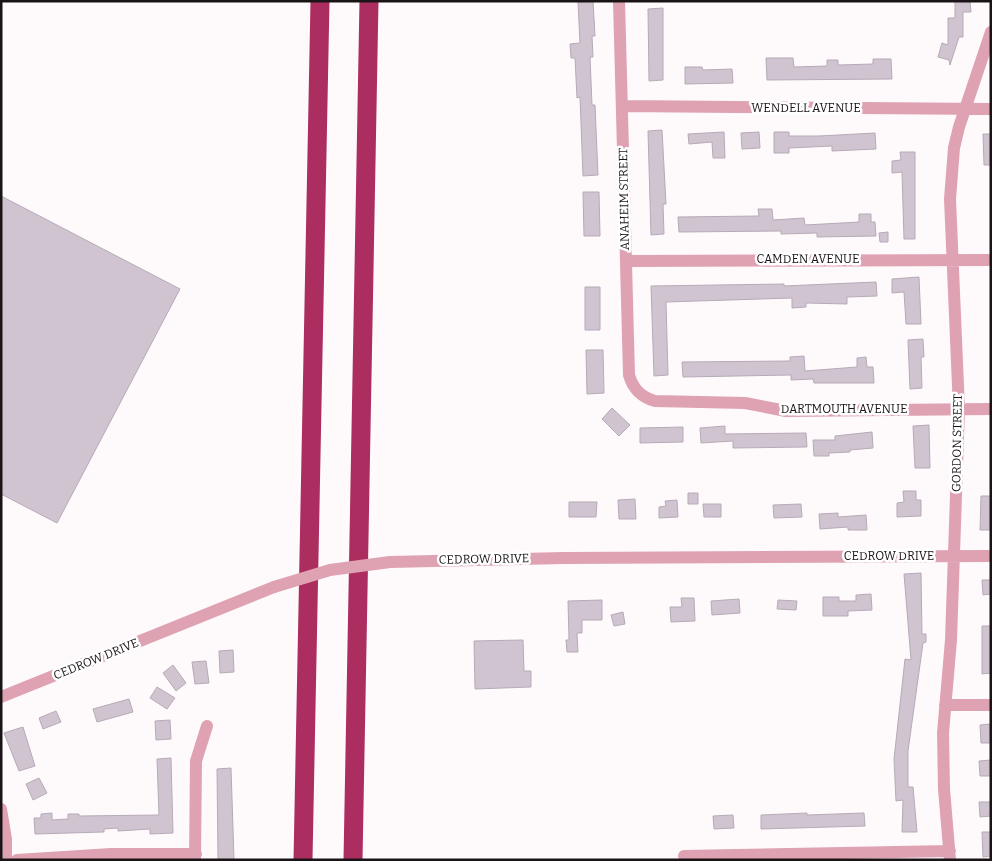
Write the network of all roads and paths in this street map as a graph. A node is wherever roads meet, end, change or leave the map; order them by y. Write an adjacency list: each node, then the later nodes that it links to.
1 (320, 1): 26 (highway)
2 (369, 1): 27 (highway)
3 (620, 1): 5 (street, ANAHEIM STREET)
4 (991, 32): 6 (street, GORDON STREET)
5 (622, 106): 6 (street, WENDELL AVENUE); 10 (street, ANAHEIM STREET)
6 (964, 109): 7 (street, WENDELL AVENUE); 8 (street, GORDON STREET)
7 (991, 110)
8 (953, 260): 9 (street, CAMDEN AVENUE); 10 (street, CAMDEN AVENUE); 12 (street, GORDON STREET)
9 (991, 260)
10 (626, 261): 11 (street, ANAHEIM STREET)
11 (640, 394): 12 (street, DARTMOUTH AVENUE)
12 (959, 409): 13 (street, DARTMOUTH AVENUE); 14 (street, GORDON STREET)
13 (991, 409)
14 (954, 556): 15 (street, CEDROW DRIVE); 16 (street, CEDROW DRIVE, bridge); 17 (street, GORDON STREET)
15 (991, 556)
16 (1, 697)
17 (945, 705): 18 (street); 21 (street, GORDON STREET)
18 (991, 705)
19 (207, 726): 23 (street)
20 (1, 809): 24 (street)
21 (950, 855): 22 (street)
22 (684, 856)
23 (196, 857): 25 (street)
24 (6, 860)
25 (18, 860)
26 (303, 860)
27 (353, 860)

